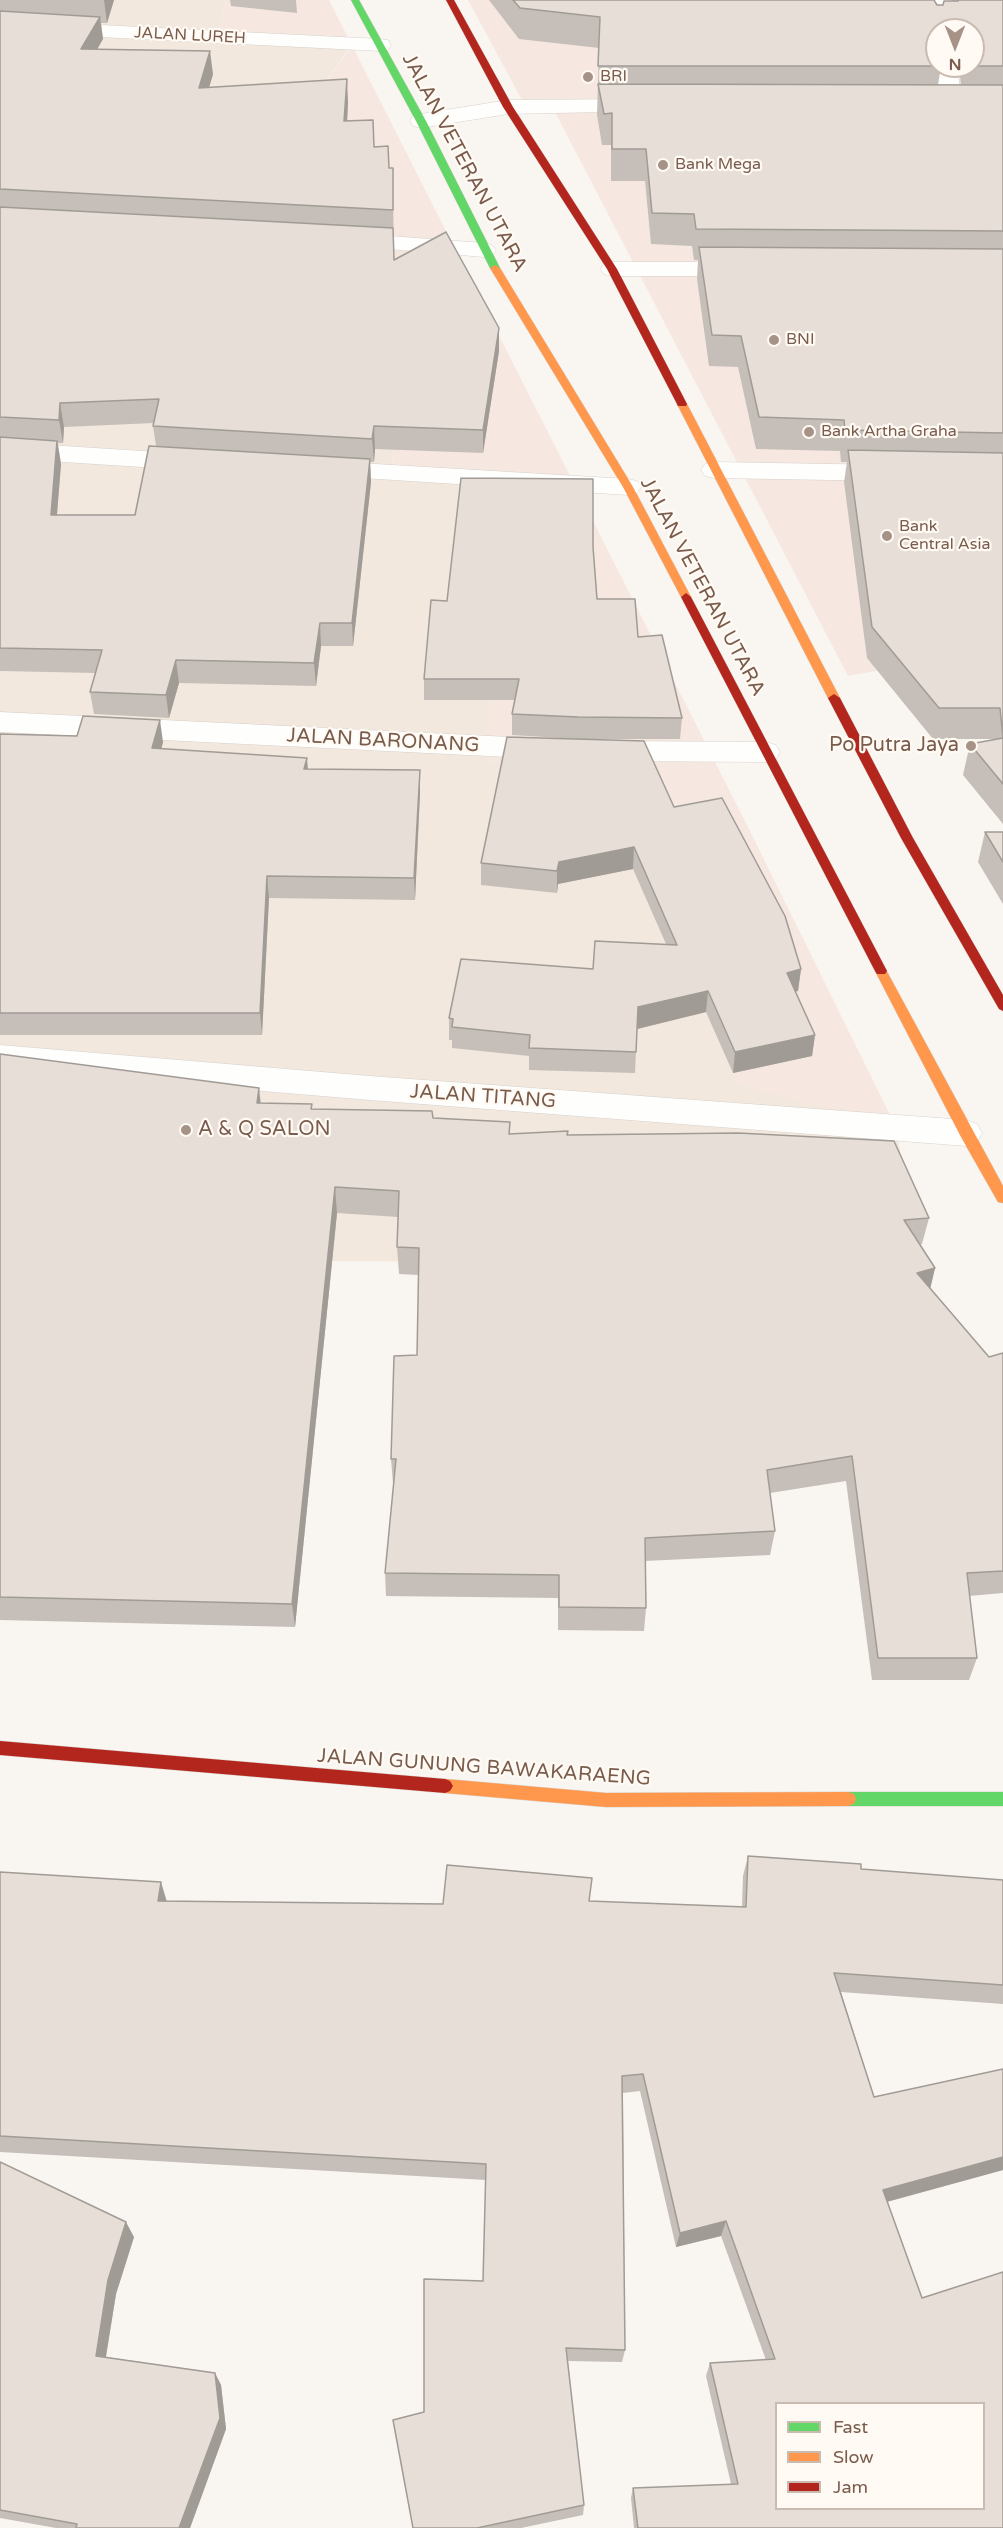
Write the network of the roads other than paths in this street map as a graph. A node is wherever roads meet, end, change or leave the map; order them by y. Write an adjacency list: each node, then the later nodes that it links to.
1 (355, 0): 6 (main road, JALAN VETERAN UTARA)
2 (450, 0): 10 (main road)
3 (939, 0): 4 (street)
4 (941, 18)
5 (0, 26): 6 (street, JALAN LUREH)
6 (380, 45): 11 (main road, JALAN VETERAN UTARA)
7 (951, 78): 9 (street)
8 (658, 106): 10 (street)
9 (928, 106)
10 (508, 107): 11 (street); 14 (main road)
11 (421, 121): 13 (main road, JALAN VETERAN UTARA)
12 (327, 239): 13 (street)
13 (484, 250): 21 (main road, JALAN VETERAN UTARA)
14 (612, 269): 15 (street); 19 (main road)
15 (762, 269)
16 (0, 450): 17 (street)
17 (213, 463)
18 (296, 468): 21 (street)
19 (714, 470): 20 (street); 24 (main road)
20 (911, 473)
21 (628, 487): 23 (main road, JALAN VETERAN UTARA)
22 (0, 722): 23 (street, JALAN BARONANG)
23 (766, 752): 26 (main road, JALAN VETERAN UTARA)
24 (1003, 1006)
25 (0, 1057): 26 (street, JALAN TITANG)
26 (966, 1133): 27 (main road, JALAN VETERAN UTARA)
27 (1003, 1198)
28 (0, 1748): 29 (main road, JALAN GUNUNG BAWAKARAENG)
29 (1003, 1800)

